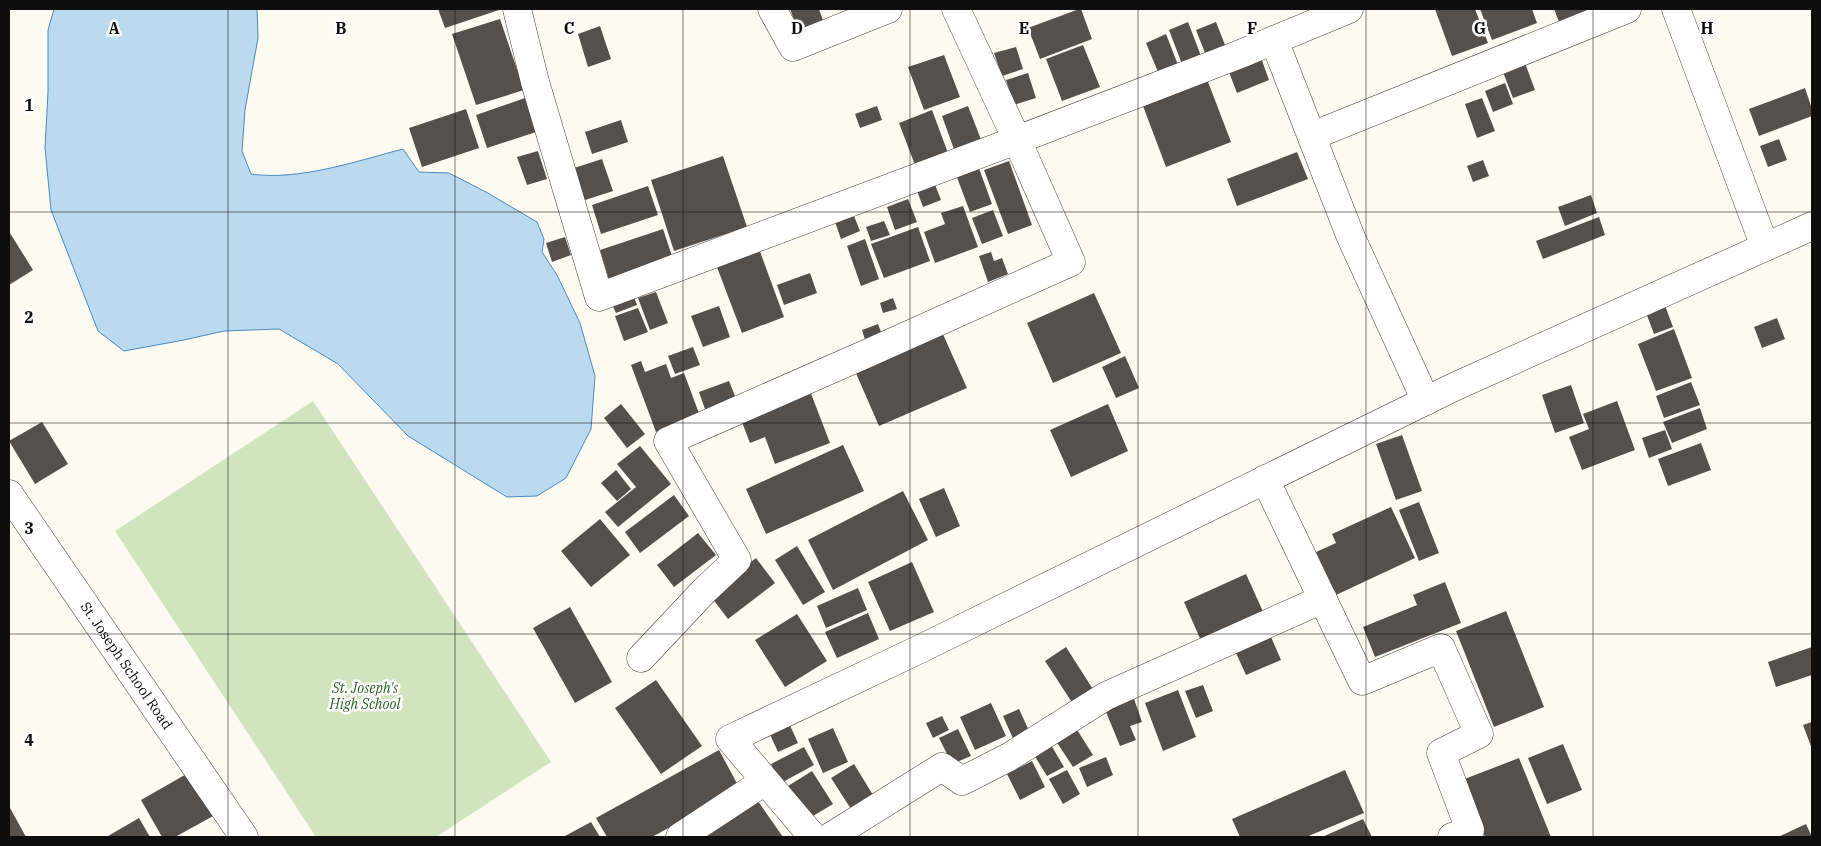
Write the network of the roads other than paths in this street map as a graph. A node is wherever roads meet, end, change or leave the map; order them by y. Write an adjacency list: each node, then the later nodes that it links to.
1 (517, 9): 10 (street)
2 (772, 9): 3 (street)
3 (888, 9)
4 (956, 9): 10 (street)
5 (1348, 9): 8 (street)
6 (1627, 9): 9 (street)
7 (1676, 9): 12 (street)
8 (1274, 40): 9 (street); 10 (street)
9 (1312, 136): 13 (street)
10 (1017, 140): 17 (street)
11 (1812, 226): 12 (street)
12 (1765, 246): 13 (street)
13 (1426, 400): 14 (street)
14 (1266, 479): 16 (street); 18 (street)
15 (9, 494): 19 (street, St. Joseph School Road)
16 (1323, 599): 22 (street); 23 (street)
17 (641, 658)
18 (766, 781): 20 (street); 21 (street)
19 (244, 837)
20 (680, 837)
21 (813, 837)
22 (830, 837)
23 (1452, 837)

